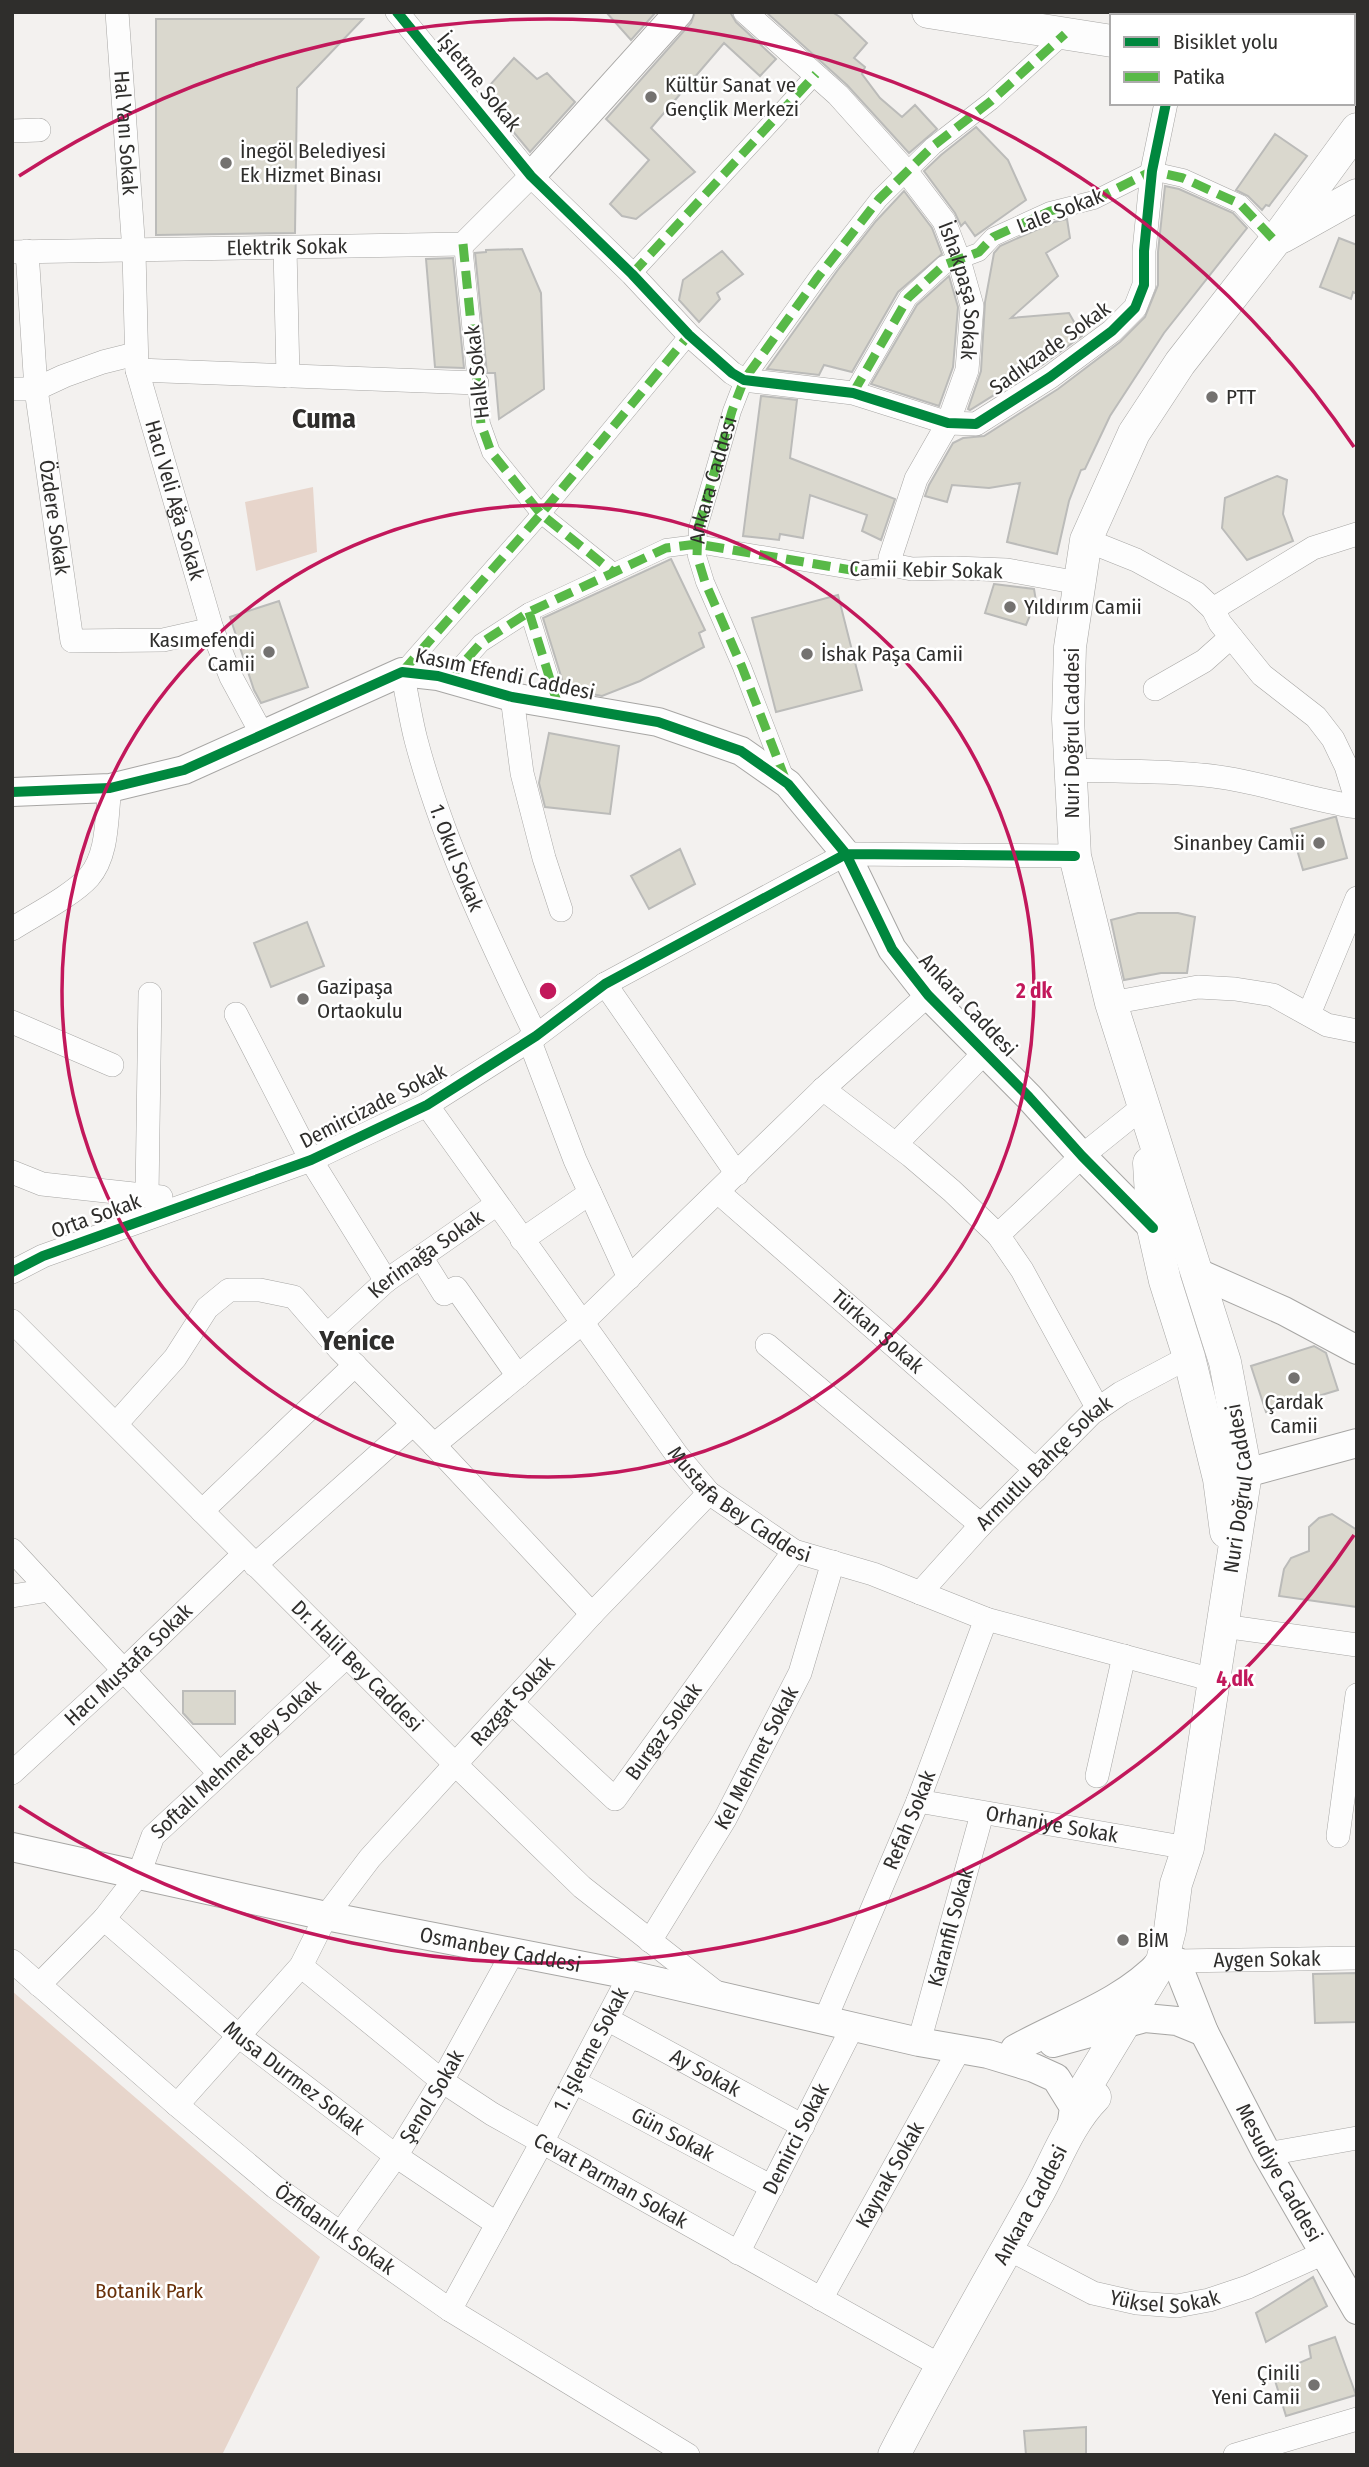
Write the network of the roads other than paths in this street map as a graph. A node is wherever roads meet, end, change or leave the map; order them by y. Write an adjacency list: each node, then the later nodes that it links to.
1 (117, 12): 21 (street, Hal Yanı Sokak)
2 (397, 12): 15 (street, İşletme Sokak)
3 (679, 12): 15 (street)
4 (745, 12): 8 (street, İshakpaşa Sokak)
5 (928, 12): 6 (main road)
6 (1065, 34): 7 (main road); 13 (street, Ankara Caddesi)
7 (1110, 41)
8 (816, 74): 13 (street, İshakpaşa Sokak); 23 (street)
9 (1166, 105): 14 (street, Sadıkzade Sokak)
10 (1357, 128): 17 (main road, Nuri Doğrul Caddesi)
11 (39, 130): 12 (street)
12 (12, 131)
13 (906, 171): 22 (street, İshakpaşa Sokak); 27 (street, Ankara Caddesi)
14 (1152, 171): 17 (street); 22 (street, Lale Sokak); 32 (street, Sadıkzade Sokak)
15 (531, 176): 18 (street); 23 (street, İşletme Sokak)
16 (1357, 195): 17 (main road, Nuri Doğrul Caddesi)
17 (1275, 241): 35 (main road, Nuri Doğrul Caddesi)
18 (463, 244): 19 (street, Elektrik Sokak); 28 (street, Halk Sokak)
19 (285, 248): 21 (street, Elektrik Sokak); 26 (street)
20 (20, 252): 21 (street, Elektrik Sokak); 30 (street, Özdere Sokak)
21 (134, 252): 25 (street, Hacı Veli Ağa Sokak)
22 (959, 260): 31 (street, Lale Sokak); 32 (street, İshakpaşa Sokak)
23 (632, 274): 24 (street, İşletme Sokak)
24 (690, 335): 27 (street, İşletme Sokak); 33 (street)
25 (136, 362): 26 (street); 30 (street); 42 (street, Hacı Veli Ağa Sokak)
26 (288, 376): 28 (street)
27 (744, 380): 31 (street); 36 (street, Ankara Caddesi)
28 (477, 383): 33 (street, Halk Sokak)
29 (12, 389): 30 (street)
30 (36, 389): 42 (street, Özdere Sokak)
31 (853, 393): 32 (street)
32 (948, 423): 37 (street)
33 (541, 514): 38 (street, Halk Sokak); 44 (street)
34 (1357, 534): 40 (street)
35 (1086, 540): 39 (main road, Nuri Doğrul Caddesi); 40 (street)
36 (697, 544): 37 (street, Camii Kebir Sokak); 38 (street, Camii Kebir Sokak); 51 (street, Ankara Caddesi)
37 (897, 566): 39 (street, Camii Kebir Sokak)
38 (613, 572): 41 (street, Camii Kebir Sokak)
39 (1076, 582): 50 (main road, Nuri Doğrul Caddesi)
40 (1213, 609): 43 (street)
41 (529, 612): 45 (street, Camii Kebir Sokak); 48 (street)
42 (212, 629): 49 (street, Hacı Veli Ağa Sokak)
43 (1231, 637): 46 (street); 54 (street)
44 (402, 671): 45 (street, Kasım Efendi Caddesi); 49 (street, Kasım Efendi Caddesi); 68 (street, 1. Okul Sokak)
45 (449, 679): 47 (street, Kasım Efendi Caddesi)
46 (1155, 689)
47 (512, 697): 48 (street, Kasım Efendi Caddesi); 58 (street)
48 (558, 705): 51 (street, Kasım Efendi Caddesi)
49 (263, 736): 52 (street, Kasım Efendi Caddesi)
50 (1071, 770): 54 (street); 56 (main road, Nuri Doğrul Caddesi)
51 (788, 784): 55 (street, Ankara Caddesi)
52 (110, 788): 53 (street, Kasım Efendi Caddesi); 59 (street)
53 (12, 792)
54 (1357, 805)
55 (846, 854): 56 (street); 60 (street, Demircizade Sokak); 62 (street, Ankara Caddesi)
56 (1075, 856): 63 (main road, Nuri Doğrul Caddesi)
57 (1356, 900): 65 (street)
58 (561, 910)
59 (12, 929)
60 (606, 984): 68 (street, Demircizade Sokak); 78 (street)
61 (150, 994): 81 (street)
62 (928, 995): 69 (street, Ankara Caddesi); 71 (street)
63 (1111, 1003): 65 (street); 73 (main road, Nuri Doğrul Caddesi)
64 (236, 1014): 76 (street)
65 (1309, 1014): 67 (street)
66 (12, 1022): 70 (street)
67 (1357, 1031)
68 (532, 1038): 72 (street, Demircizade Sokak); 80 (street, 1. Okul Sokak)
69 (985, 1052): 74 (street); 75 (street, Ankara Caddesi)
70 (112, 1065)
71 (823, 1089): 74 (street); 78 (street)
72 (427, 1105): 76 (street, Demircizade Sokak); 83 (street, Mustafa Bey Caddesi)
73 (1144, 1106): 75 (street); 84 (main road, Nuri Doğrul Caddesi); 89 (main road, Nuri Doğrul Caddesi)
74 (896, 1144): 85 (street)
75 (1082, 1156): 84 (street, Ankara Caddesi); 85 (street)
76 (311, 1160): 82 (street, Demircizade Sokak); 91 (street)
77 (12, 1172): 81 (street, Demircizade Sokak)
78 (737, 1174): 79 (street)
79 (718, 1192): 90 (street); 106 (street, Türkan Sokak)
80 (590, 1193): 86 (street); 90 (street, 1. Okul Sokak)
81 (147, 1196): 82 (street, Demircizade Sokak)
82 (195, 1200): 88 (street, Orta Sokak)
83 (497, 1204): 86 (street, Mustafa Bey Caddesi); 87 (street, Kerimağa Sokak)
84 (1153, 1228): 92 (main road, Nuri Doğrul Caddesi)
85 (998, 1235): 101 (street)
86 (522, 1240): 94 (street, Mustafa Bey Caddesi)
87 (421, 1257): 91 (street, Kerimağa Sokak); 100 (street)
88 (12, 1272)
89 (1196, 1272): 92 (street); 97 (street); 107 (main road, Nuri Doğrul Caddesi)
90 (629, 1279): 94 (street)
91 (386, 1281): 95 (street, Kerimağa Sokak)
92 (1165, 1281): 98 (main road, Nuri Doğrul Caddesi)
93 (12, 1321): 102 (street, Dr. Halil Bey Caddesi)
94 (582, 1323): 100 (street); 108 (street, Mustafa Bey Caddesi)
95 (327, 1335): 99 (street); 102 (street)
96 (767, 1345): 110 (street)
97 (1357, 1350)
98 (1189, 1357): 101 (street, Armutlu Bahçe Sokak); 107 (main road, Nuri Doğrul Caddesi)
99 (355, 1365): 103 (street); 109 (street)
100 (518, 1376): 105 (street)
101 (1098, 1409): 106 (street, Armutlu Bahçe Sokak)
102 (116, 1424): 109 (street, Dr. Halil Bey Caddesi)
103 (413, 1424): 105 (street); 113 (street, Hacı Mustafa Sokak)
104 (1357, 1443): 107 (street)
105 (434, 1445): 118 (street)
106 (1036, 1470): 110 (street, Armutlu Bahçe Sokak)
107 (1232, 1476): 120 (main road, Nuri Doğrul Caddesi)
108 (709, 1493): 112 (street, Mustafa Bey Caddesi); 118 (street, Razgat Sokak)
109 (202, 1511): 113 (street, Dr. Halil Bey Caddesi)
110 (981, 1525): 116 (street, Armutlu Bahçe Sokak)
111 (12, 1550): 115 (street)
112 (794, 1550): 114 (street, Mustafa Bey Caddesi); 127 (street, Burgaz Sokak)
113 (250, 1559): 122 (street, Dr. Halil Bey Caddesi); 124 (street, Hacı Mustafa Sokak)
114 (833, 1562): 116 (street, Mustafa Bey Caddesi); 140 (street, Kel Mehmet Sokak)
115 (49, 1590): 117 (street); 124 (street)
116 (920, 1593): 119 (street, Mustafa Bey Caddesi)
117 (12, 1596)
118 (592, 1614): 127 (street, Razgat Sokak)
119 (986, 1619): 123 (street, Mustafa Bey Caddesi); 132 (street, Refah Sokak)
120 (1223, 1626): 121 (street); 125 (main road, Nuri Doğrul Caddesi)
121 (1357, 1645)
122 (347, 1656): 128 (street, Dr. Halil Bey Caddesi); 130 (street, Softalı Mehmet Bey Sokak)
123 (1124, 1656): 125 (street, Mustafa Bey Caddesi); 131 (street)
124 (123, 1671): 129 (street, Hacı Mustafa Sokak); 130 (street)
125 (1213, 1680): 136 (main road, Nuri Doğrul Caddesi)
126 (1357, 1695): 134 (street)
127 (512, 1703): 128 (street, Razgat Sokak)
128 (457, 1765): 138 (street, Razgat Sokak); 140 (street, Dr. Halil Bey Caddesi)
129 (12, 1773)
130 (219, 1773): 137 (street, Softalı Mehmet Bey Sokak)
131 (1097, 1776)
132 (918, 1801): 133 (street, Orhaniye Sokak); 151 (street, Refah Sokak)
133 (982, 1814): 136 (street, Orhaniye Sokak); 155 (street, Karanfil Sokak)
134 (1338, 1836)
135 (12, 1847): 137 (street, Osmanbey Caddesi)
136 (1188, 1848): 144 (main road, Ankara Caddesi)
137 (139, 1874): 138 (street, Osmanbey Caddesi); 139 (street, Softalı Mehmet Bey Sokak)
138 (326, 1916): 141 (street, Osmanbey Caddesi); 145 (street, Razgat Sokak)
139 (104, 1919): 147 (street, Softalı Mehmet Bey Sokak); 154 (street, Musa Durmez Sokak)
140 (650, 1941): 148 (street, Dr. Halil Bey Caddesi)
141 (513, 1952): 146 (street, Osmanbey Caddesi); 158 (street, Şenol Sokak)
142 (1357, 1958): 144 (street, Aygen Sokak)
143 (12, 1961): 147 (street, Özfidanlık Sokak)
144 (1169, 1961): 149 (main road, Ankara Caddesi); 153 (street, Mesudiye Caddesi)
145 (301, 1966): 154 (street, Razgat Sokak); 158 (street, Cevat Parman Sokak)
146 (630, 1975): 148 (street, Osmanbey Caddesi); 150 (street, 1. İşletme Sokak)
147 (39, 1984): 160 (street, Özfidanlık Sokak)
148 (719, 1994): 151 (street, Osmanbey Caddesi)
149 (1131, 2011): 153 (street); 157 (street); 161 (main road, Ankara Caddesi)
150 (607, 2019): 159 (street, 1. İşletme Sokak); 162 (street, Ay Sokak)
151 (825, 2020): 152 (street, Osmanbey Caddesi)
152 (853, 2026): 155 (street, Osmanbey Caddesi); 162 (street, Demirci Sokak)
153 (1204, 2032): 165 (street, Mesudiye Caddesi)
154 (240, 2037): 160 (street, Razgat Sokak); 166 (street, Musa Durmez Sokak)
155 (919, 2042): 156 (street, Osmanbey Caddesi)
156 (959, 2050): 157 (street, Osmanbey Caddesi); 174 (street, Kaynak Sokak)
157 (988, 2054): 161 (street)
158 (442, 2081): 164 (street, Cevat Parman Sokak); 166 (street, Şenol Sokak)
159 (574, 2082): 164 (street, 1. İşletme Sokak); 167 (street, Gün Sokak)
160 (177, 2105): 169 (street, Özfidanlık Sokak)
161 (1076, 2120): 170 (main road, Ankara Caddesi)
162 (803, 2126): 167 (street, Demirci Sokak)
163 (1357, 2138): 165 (street)
164 (541, 2144): 168 (street, 1. İşletme Sokak); 171 (street, Cevat Parman Sokak)
165 (1267, 2154): 172 (street, Mesudiye Caddesi)
166 (396, 2156): 168 (street, Musa Durmez Sokak); 169 (street, Şenol Sokak)
167 (772, 2187): 171 (street, Demirci Sokak)
168 (497, 2224): 175 (street, 1. İşletme Sokak)
169 (341, 2234): 175 (street, Özfidanlık Sokak)
170 (1007, 2248): 172 (street, Yüksel Sokak); 176 (main road, Ankara Caddesi)
171 (738, 2253): 174 (street, Cevat Parman Sokak)
172 (1324, 2253): 173 (street, Mesudiye Caddesi)
173 (1353, 2294)
174 (821, 2299): 176 (street, Cevat Parman Sokak)
175 (450, 2309): 178 (street, Özfidanlık Sokak)
176 (941, 2366): 179 (main road, Ankara Caddesi)
177 (1357, 2419): 180 (street)
178 (688, 2455)
179 (894, 2455)
180 (1235, 2455)

